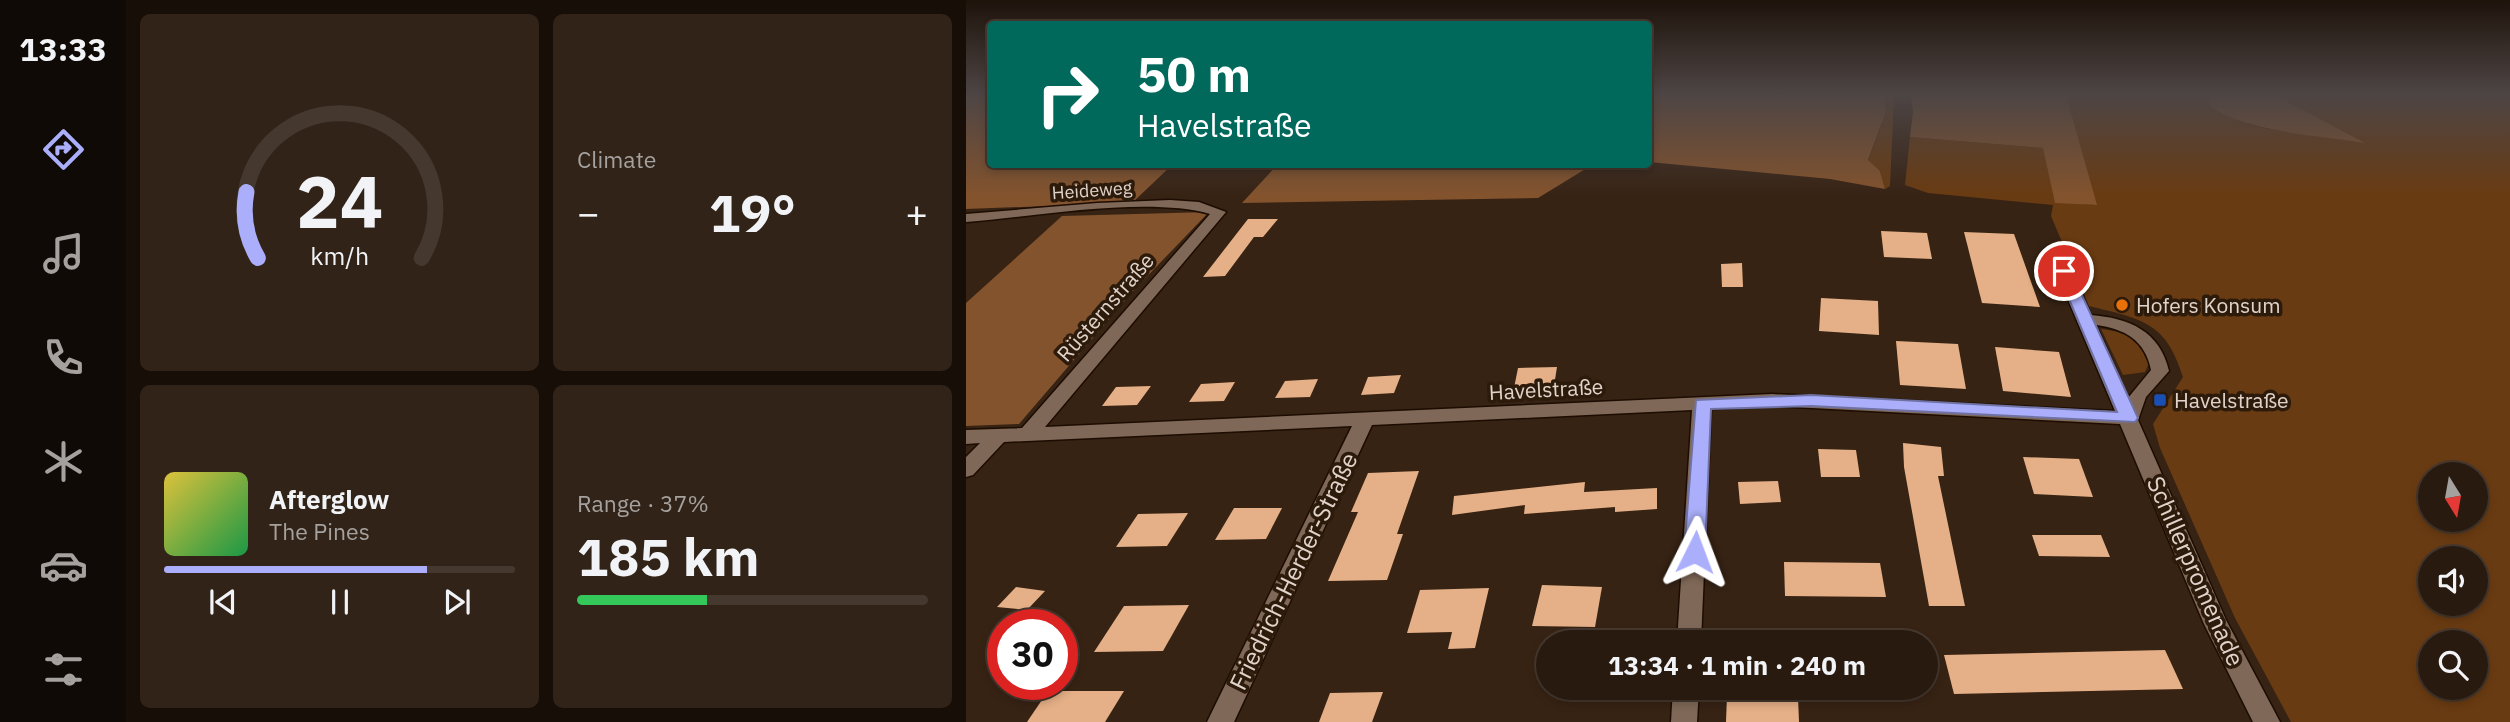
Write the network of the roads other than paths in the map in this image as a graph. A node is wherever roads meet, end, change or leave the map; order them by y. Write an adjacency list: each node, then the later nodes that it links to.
1 (1219, 212): 2 (street, Heideweg); 8 (street, Rüsternstraße)
2 (966, 218)
3 (2064, 271): 4 (street, Schillerpromenade)
4 (2081, 312): 6 (street, Schillerpromenade); 6 (street)
5 (1702, 404): 6 (street, Havelstraße); 7 (street, Havelstraße); 12 (street)
6 (2129, 418): 16 (street, Schillerpromenade)
7 (1366, 419): 8 (street, Havelstraße); 14 (street, Friedrich-Herder-Straße)
8 (1028, 434): 9 (street, Havelstraße)
9 (998, 436): 10 (street, Havelstraße); 11 (street)
10 (966, 437)
11 (966, 470)
12 (1690, 630)
13 (1685, 700): 15 (street)
14 (1220, 722)
15 (1684, 722)
16 (2267, 722)

